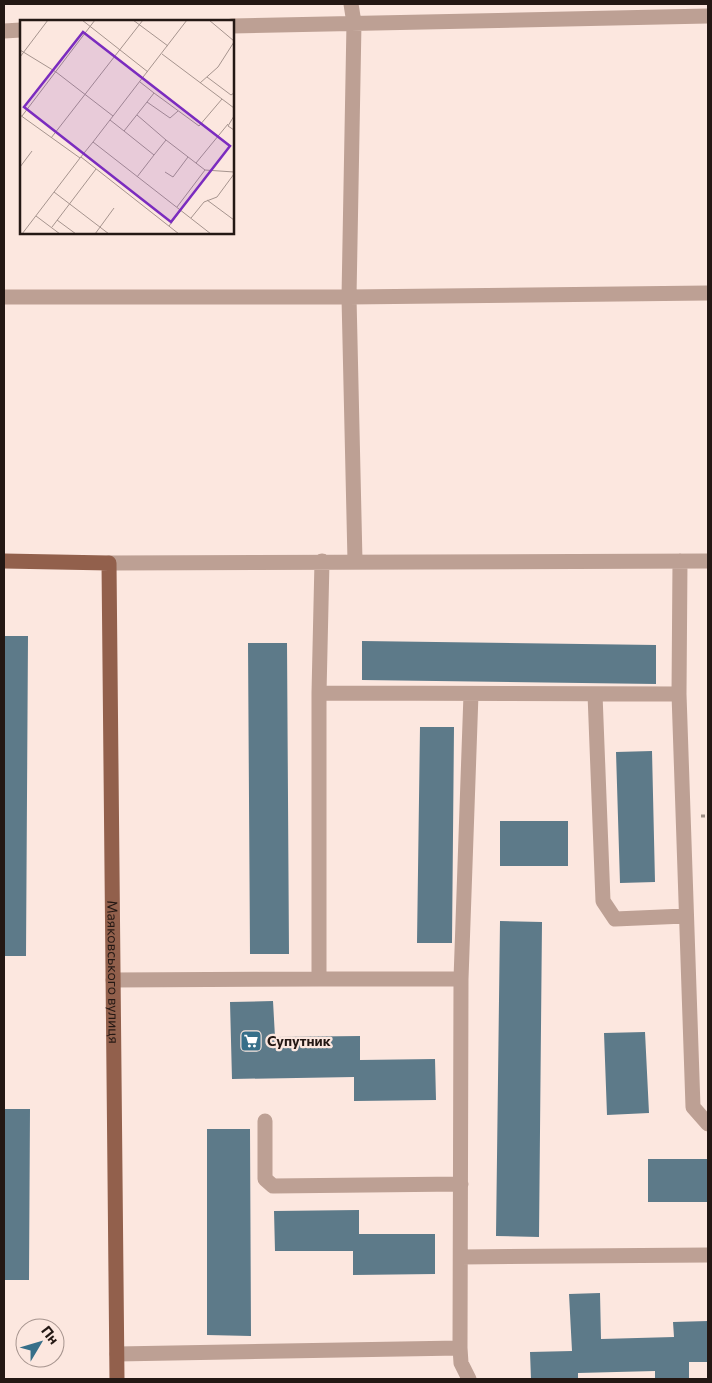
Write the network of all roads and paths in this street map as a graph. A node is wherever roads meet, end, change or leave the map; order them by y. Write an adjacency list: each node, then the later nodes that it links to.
1 (351, 4): 3 (street)
2 (708, 16): 3 (street)
3 (354, 24): 4 (street); 9 (street)
4 (234, 26)
5 (20, 30): 6 (street)
6 (4, 31)
7 (708, 294): 9 (street)
8 (4, 297): 9 (street)
9 (349, 297): 12 (street)
10 (4, 561): 15 (main road)
11 (322, 561): 12 (street); 15 (street); 16 (street)
12 (355, 561): 13 (street)
13 (680, 561): 14 (street); 19 (street)
14 (708, 561)
15 (109, 563): 23 (main road, Маяковського вулиця)
16 (319, 694): 17 (street); 21 (street)
17 (471, 694): 18 (street); 22 (street)
18 (595, 694): 19 (street); 20 (street)
19 (679, 694): 20 (street)
20 (685, 916): 25 (street)
21 (319, 979): 22 (street); 23 (street)
22 (461, 979): 26 (street)
23 (114, 980): 30 (main road, Маяковського вулиця)
24 (265, 1121): 26 (street)
25 (708, 1124)
26 (461, 1184): 28 (street)
27 (708, 1256): 28 (street)
28 (460, 1257): 29 (street)
29 (460, 1348): 30 (street); 32 (street)
30 (117, 1354): 31 (main road, Маяковського вулиця)
31 (117, 1379)
32 (469, 1379)

